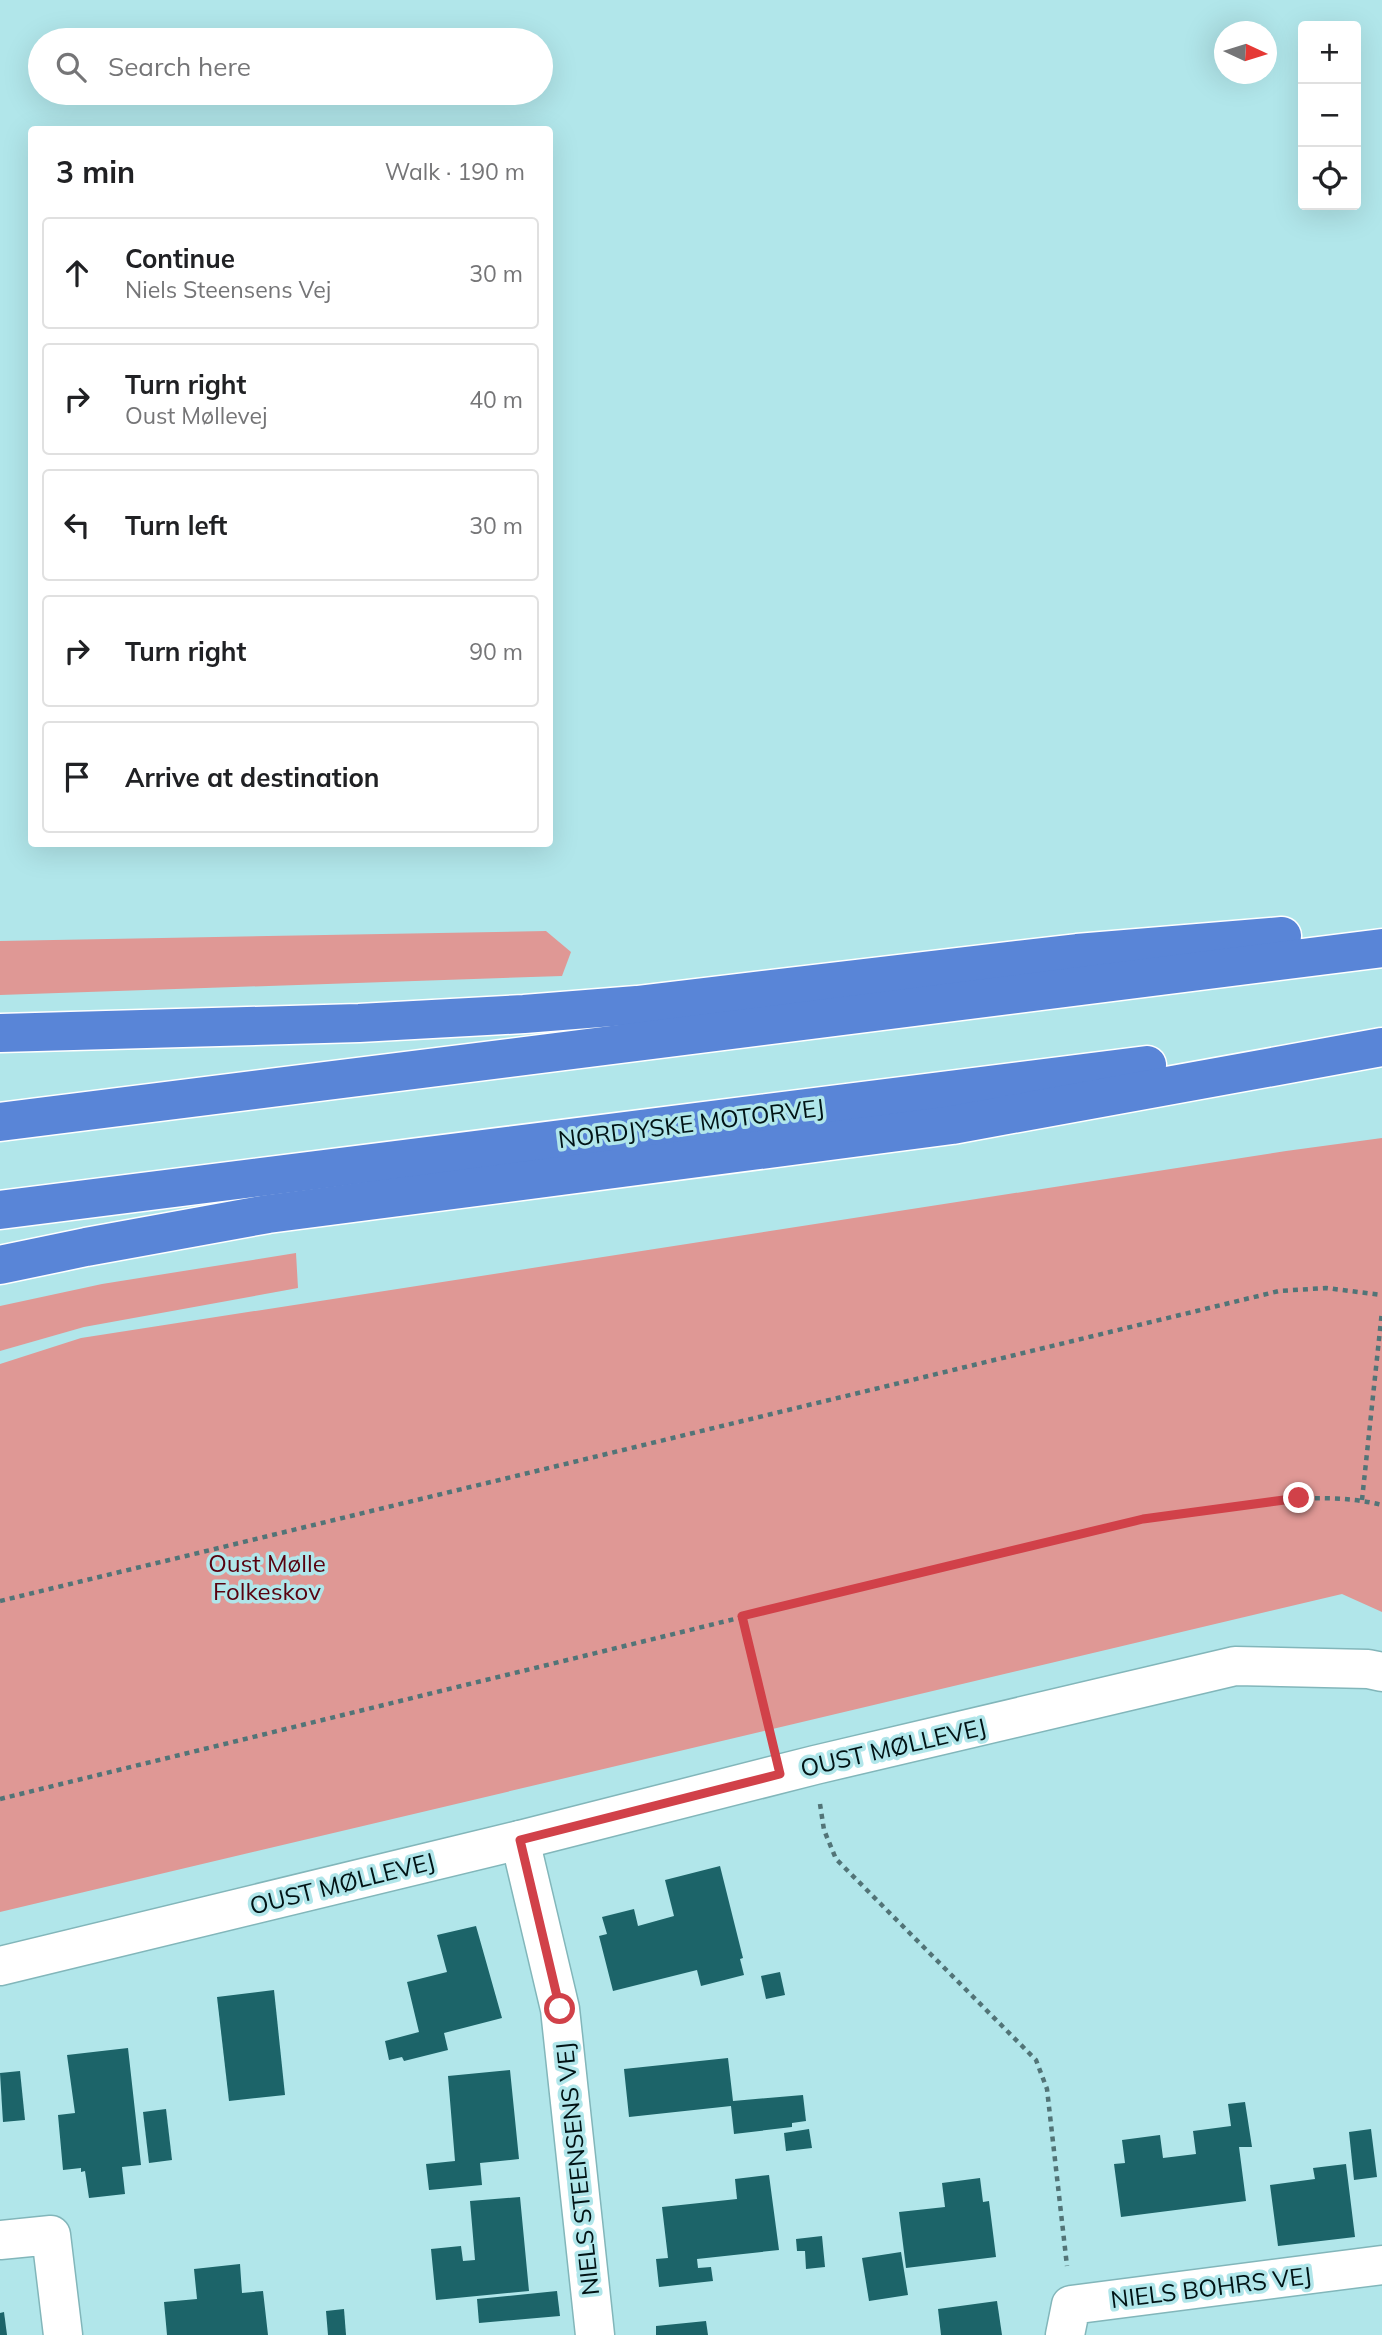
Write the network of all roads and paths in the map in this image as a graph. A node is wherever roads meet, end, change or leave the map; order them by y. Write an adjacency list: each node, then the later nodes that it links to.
1 (1382, 928): 3 (highway)
2 (1382, 948): 6 (highway)
3 (0, 1033)
4 (1382, 1035): 7 (highway, NORDJYSKE MOTORVEJ)
5 (1382, 1047): 8 (highway)
6 (0, 1122)
7 (0, 1210)
8 (0, 1265)
9 (1382, 1295): 13 (path)
10 (1382, 1311): 11 (path)
11 (1362, 1500): 12 (path); 14 (path)
12 (1382, 1505)
13 (0, 1601)
14 (742, 1616): 16 (path); 17 (path)
15 (1382, 1672): 16 (street, OUST MØLLEVEJ)
16 (797, 1769): 18 (street, OUST MØLLEVEJ); 22 (path)
17 (0, 1799)
18 (520, 1840): 19 (street, OUST MØLLEVEJ); 24 (street, NIELS STEENSENS VEJ)
19 (0, 1966)
20 (0, 2240): 23 (street)
21 (1382, 2265): 22 (street, NIELS BOHRS VEJ)
22 (1068, 2320)
23 (63, 2335)
24 (596, 2335)

